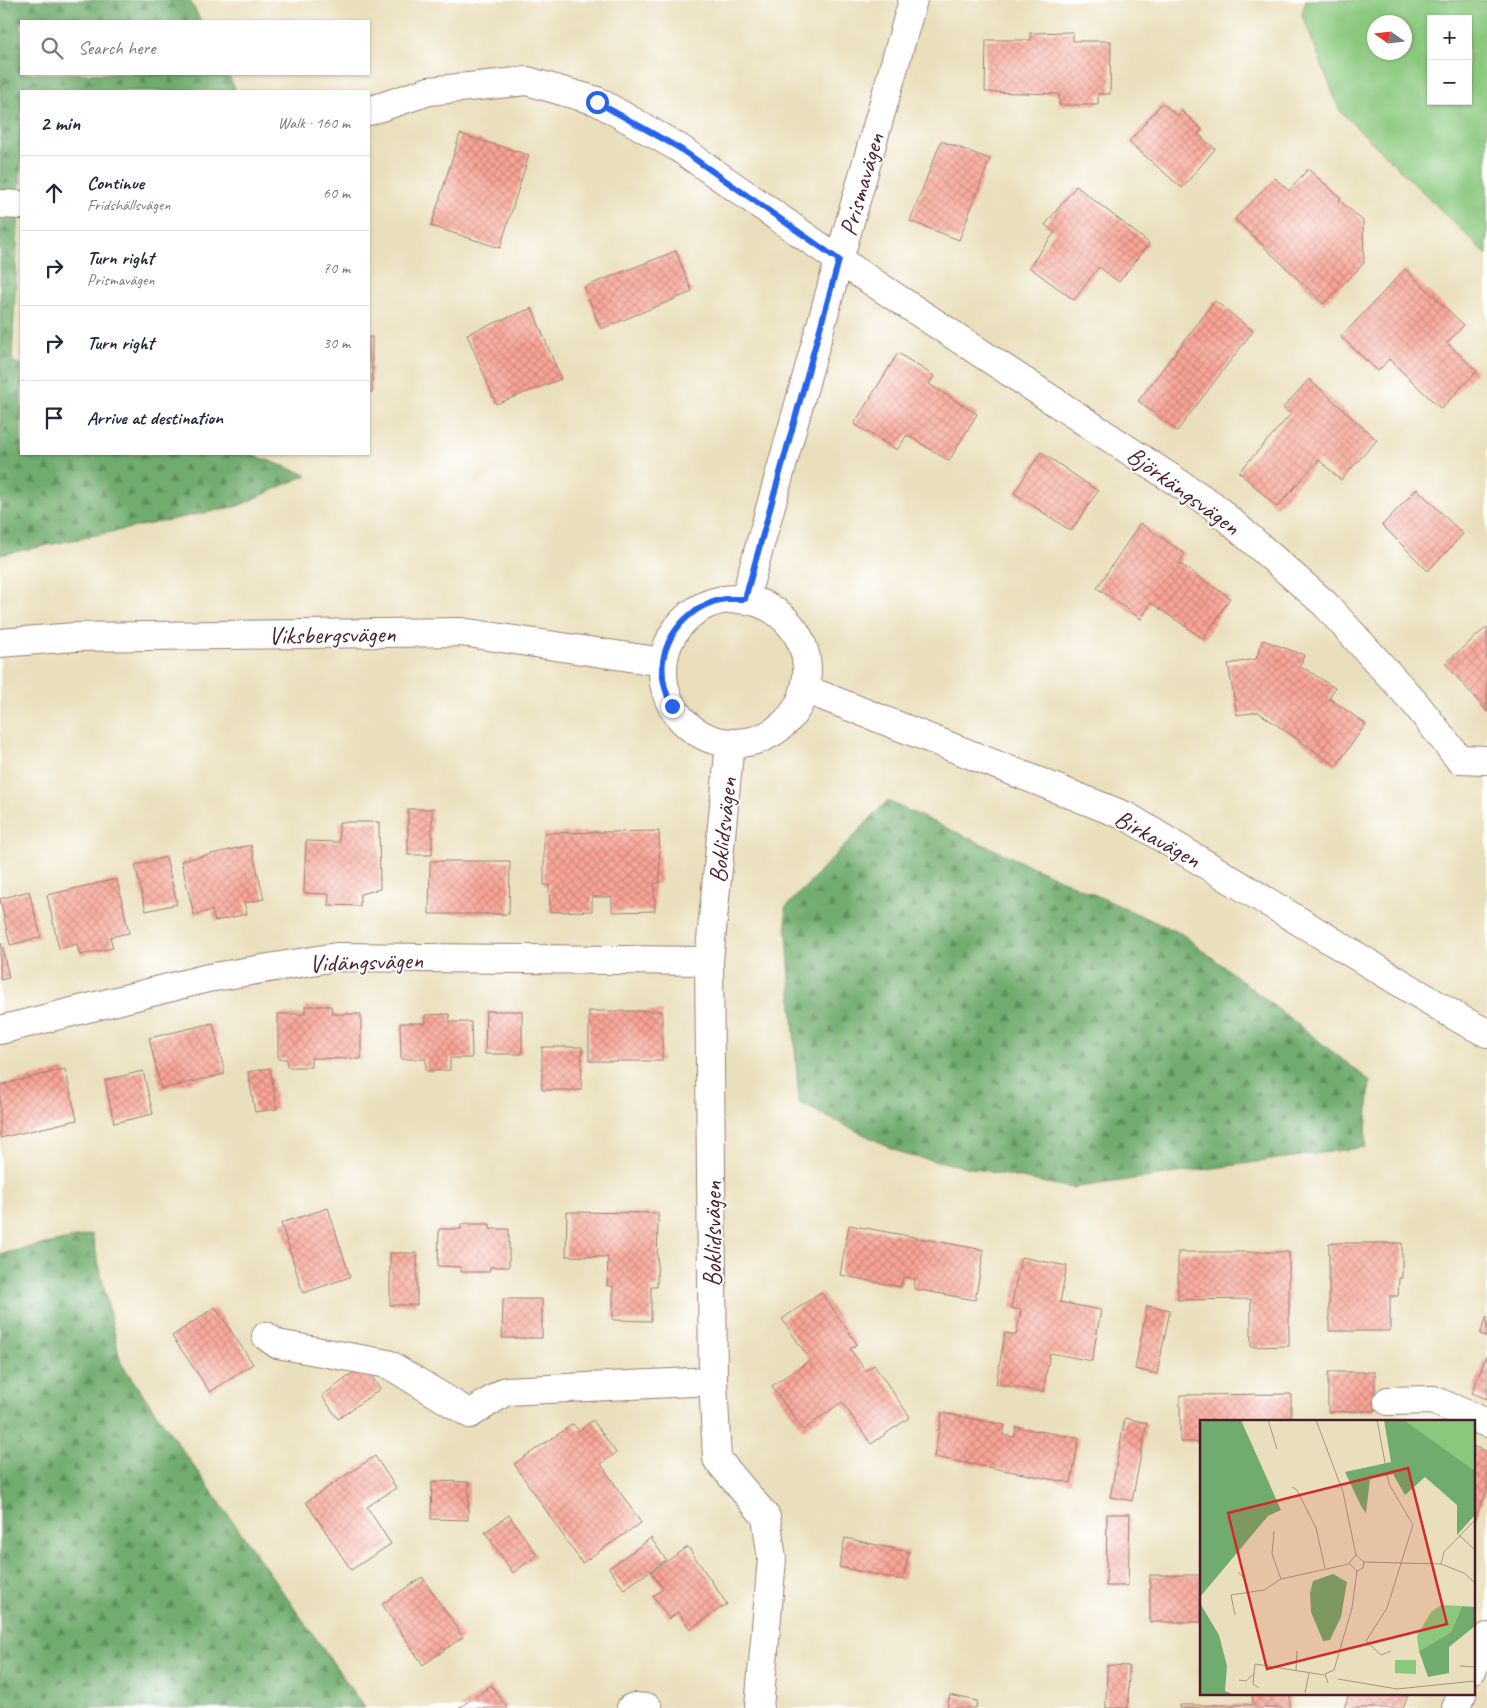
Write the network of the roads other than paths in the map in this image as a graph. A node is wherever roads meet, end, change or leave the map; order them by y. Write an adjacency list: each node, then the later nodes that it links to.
1 (913, 0): 5 (street, Prismavägen)
2 (370, 112): 5 (street, Björkängsvägen)
3 (0, 204): 4 (street)
4 (20, 205)
5 (839, 260): 6 (street, Prismavägen); 11 (street, Björkängsvägen)
6 (745, 599): 8 (street); 9 (street)
7 (0, 643): 8 (street, Viksbergsvägen)
8 (663, 662): 10 (street)
9 (805, 690): 10 (street); 14 (street, Birkavägen)
10 (730, 743): 12 (street, Boklidsvägen)
11 (1487, 760)
12 (709, 961): 13 (street, Vidängsvägen); 16 (street, Boklidsvägen)
13 (0, 1030)
14 (1487, 1033)
15 (266, 1336): 16 (street)
16 (713, 1381): 24 (street, Boklidsvägen)
17 (1388, 1401): 18 (street)
18 (1487, 1423)
19 (1487, 1637): 20 (street)
20 (1474, 1667)
21 (1461, 1696): 25 (street)
22 (631, 1708): 23 (street)
23 (648, 1708)
24 (759, 1708)
25 (1456, 1708)

